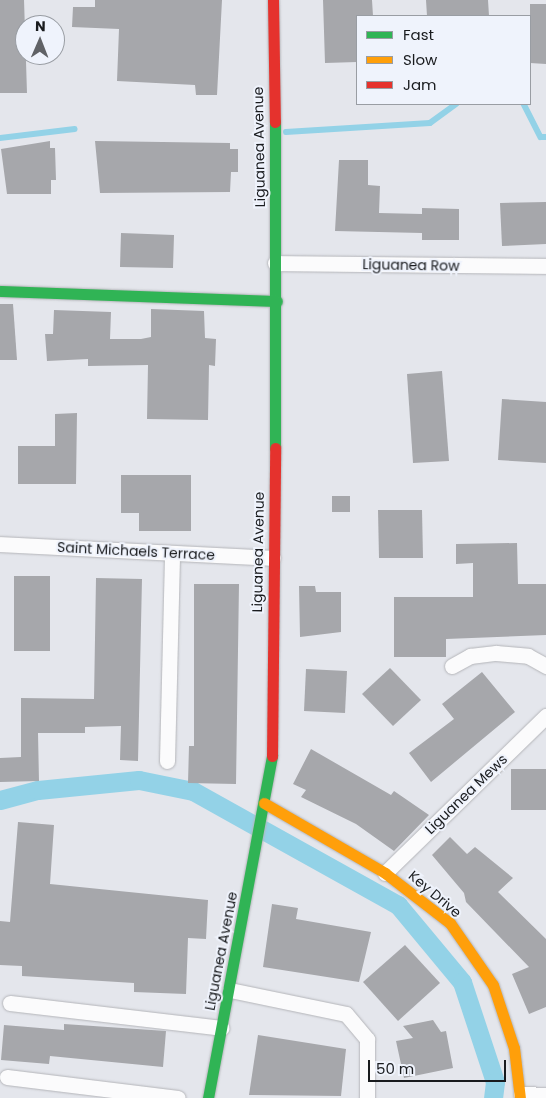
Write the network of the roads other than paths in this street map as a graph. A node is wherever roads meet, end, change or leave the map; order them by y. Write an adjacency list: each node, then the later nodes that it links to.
1 (272, 0): 2 (main road, Liguanea Avenue)
2 (276, 263): 3 (street, Liguanea Row); 5 (main road, Liguanea Avenue)
3 (546, 266)
4 (0, 291): 5 (main road)
5 (277, 301): 8 (main road, Liguanea Avenue)
6 (0, 544): 7 (street, Saint Michaels Terrace)
7 (172, 554): 8 (street, Saint Michaels Terrace); 12 (street)
8 (273, 558): 13 (main road, Liguanea Avenue)
9 (452, 666): 10 (street)
10 (546, 666)
11 (546, 716): 14 (street, Liguanea Mews)
12 (166, 761)
13 (263, 807): 14 (main road, Key Drive); 15 (main road, Liguanea Avenue)
14 (386, 873): 20 (main road, Key Drive)
15 (230, 990): 17 (main road, Liguanea Avenue); 23 (street)
16 (10, 1003): 17 (street)
17 (222, 1028): 22 (main road, Liguanea Avenue)
18 (7, 1077): 21 (street)
19 (546, 1095): 20 (street)
20 (521, 1096)
21 (178, 1098)
22 (208, 1098)
23 (367, 1098)

